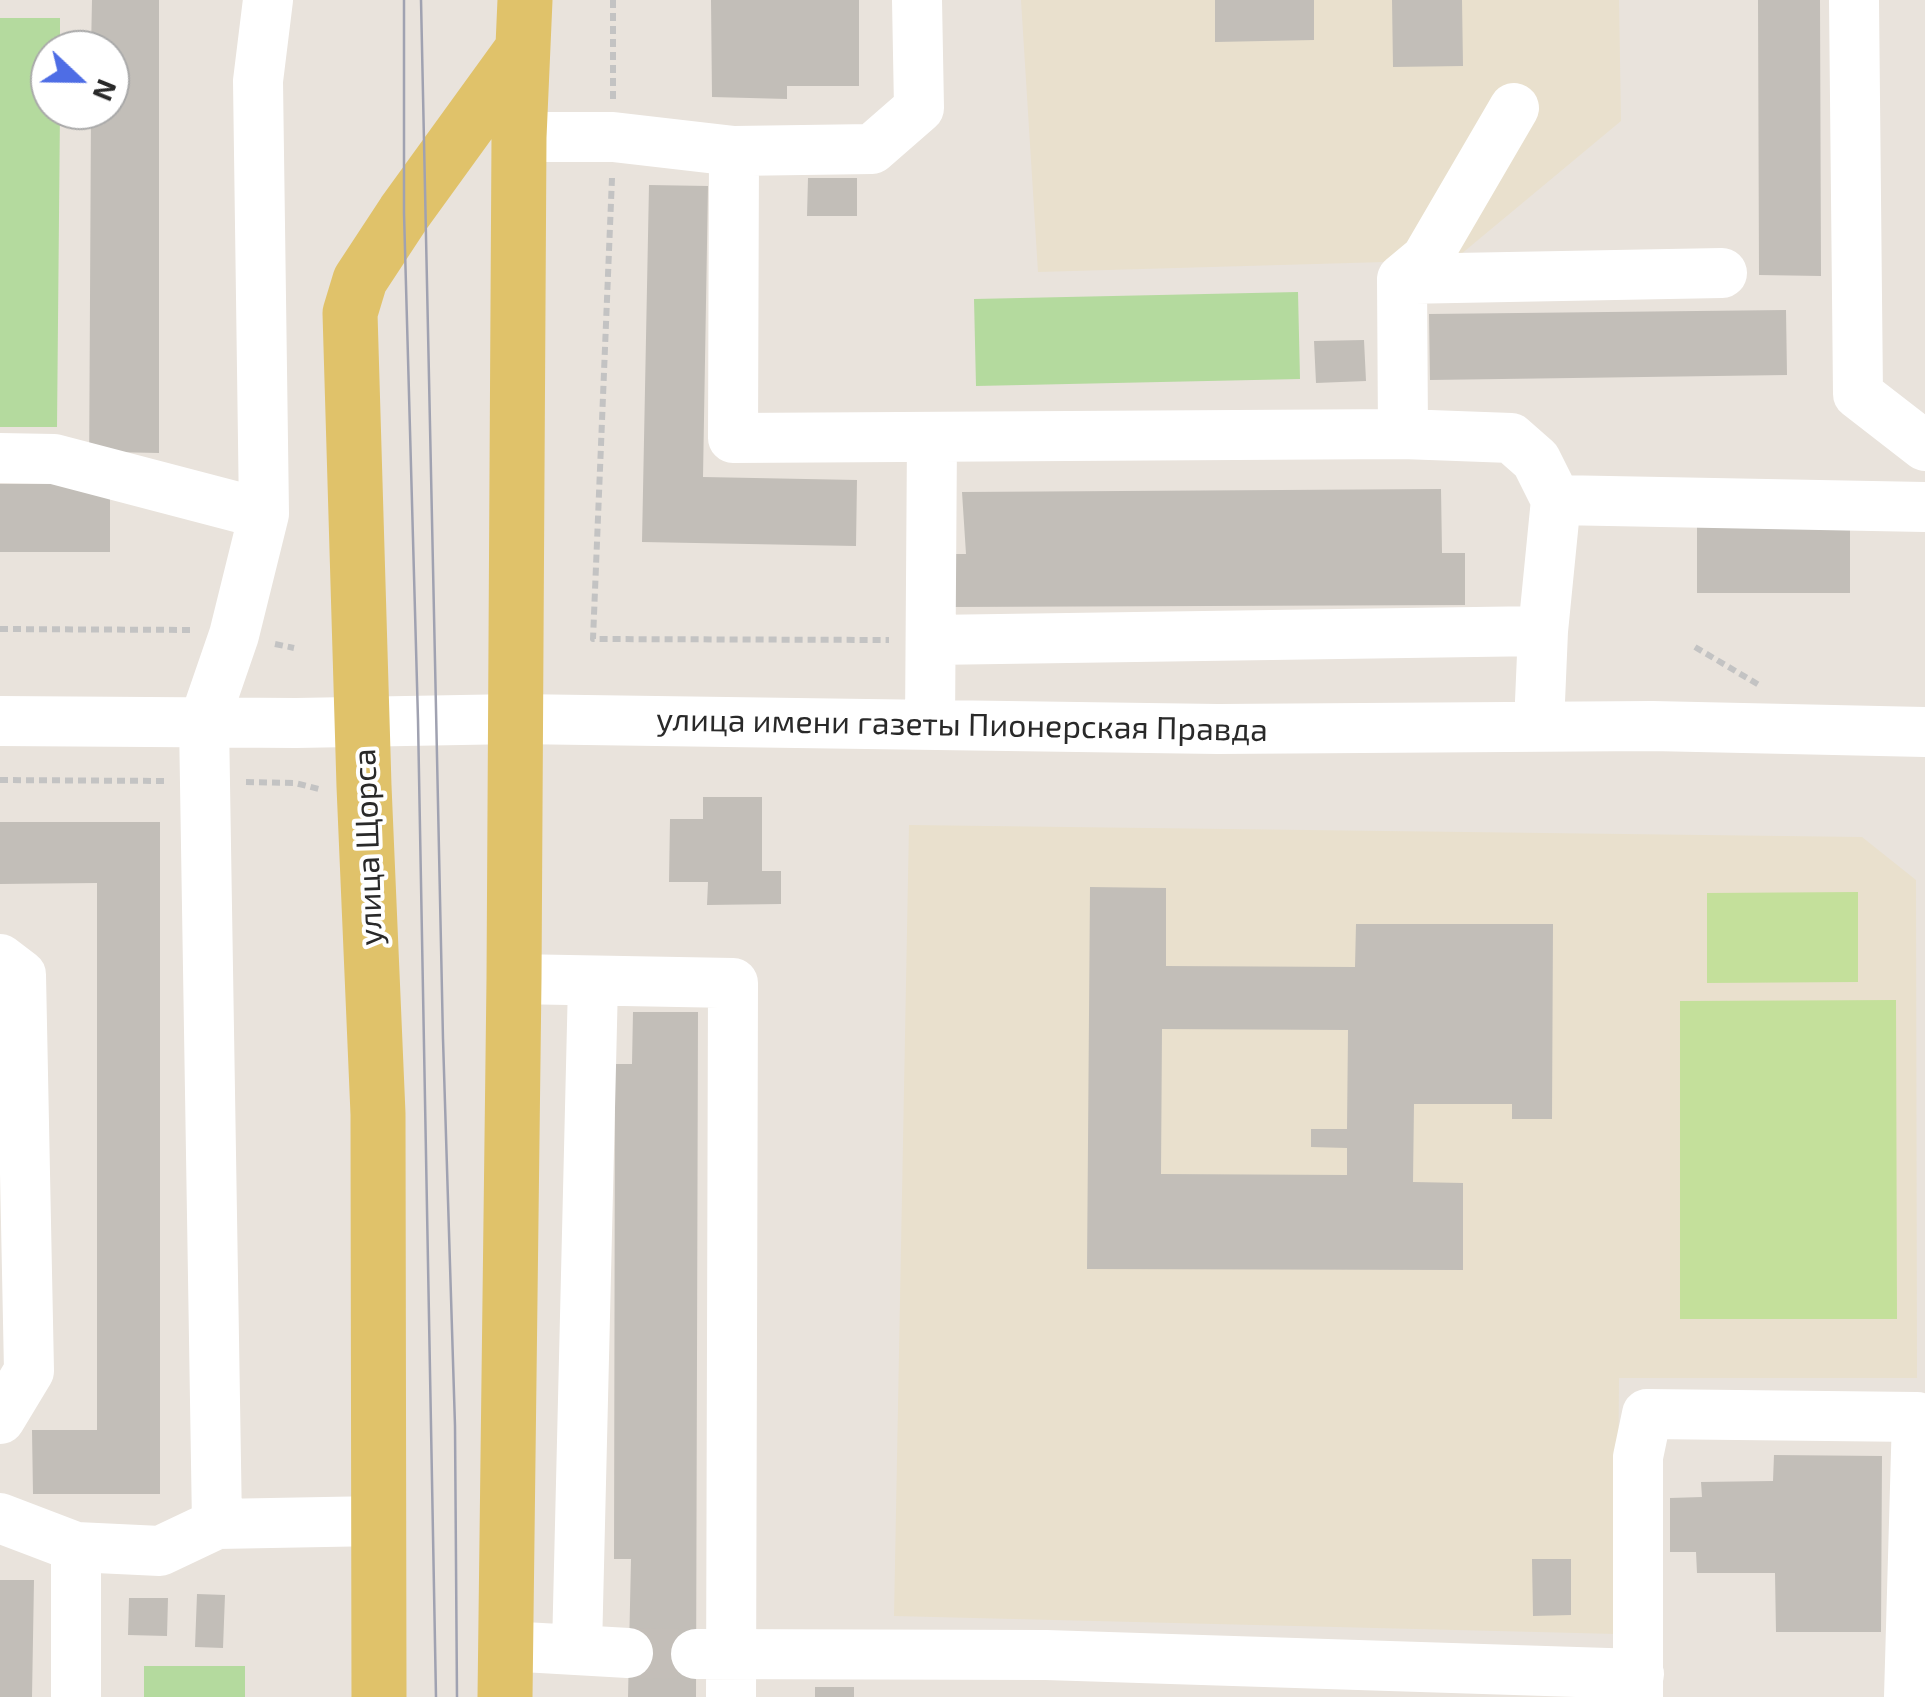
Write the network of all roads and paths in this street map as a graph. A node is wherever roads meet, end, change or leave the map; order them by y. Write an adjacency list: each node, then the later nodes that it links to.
1 (268, 0): 18 (street)
2 (612, 0): 8 (path)
3 (917, 0): 9 (street)
4 (1854, 0): 14 (street)
5 (523, 25): 7 (main road, улица Щорса); 26 (main road, улица Щорса)
6 (1514, 108): 11 (street)
7 (519, 136): 8 (street); 24 (main road, улица Щорса)
8 (613, 137): 9 (street); 22 (path)
9 (734, 151): 13 (street)
10 (1722, 273): 11 (street)
11 (1402, 278): 12 (street)
12 (1403, 434): 13 (street); 16 (street)
13 (932, 436): 22 (street)
14 (1925, 446)
15 (0, 458): 18 (street)
16 (1556, 500): 17 (street); 20 (street)
17 (1925, 507)
18 (264, 514): 21 (street)
19 (0, 629): 21 (path)
20 (1543, 631): 22 (street); 29 (street)
21 (234, 635): 23 (path); 27 (street)
22 (932, 640): 28 (street)
23 (294, 648)
24 (516, 719): 26 (street, улица имени газеты Пионерская Правда); 28 (street, улица имени газеты Пионерская Правда); 32 (main road, улица Щорса)
25 (0, 721): 27 (street, улица имени газеты Пионерская Правда)
26 (364, 721): 27 (street, улица имени газеты Пионерская Правда); 36 (main road, улица Щорса)
27 (204, 722): 37 (street)
28 (930, 725): 29 (street, улица имени газеты Пионерская Правда)
29 (1539, 726): 30 (street, улица имени газеты Пионерская Правда)
30 (1925, 732)
31 (0, 959): 34 (street)
32 (514, 979): 33 (street); 42 (main road, улица Щорса)
33 (592, 982): 39 (street); 41 (street)
34 (0, 1418)
35 (0, 1518): 38 (street)
36 (380, 1521): 37 (street); 47 (main road, улица Щорса)
37 (217, 1524): 38 (street)
38 (76, 1546): 46 (street)
39 (577, 1650): 40 (street); 42 (street)
40 (628, 1653)
41 (719, 1668): 43 (street)
42 (506, 1671)
43 (1046, 1676): 44 (street)
44 (1513, 1684): 45 (street)
45 (1638, 1686): 48 (street)
46 (76, 1697)
47 (379, 1697)
48 (1909, 1697)

